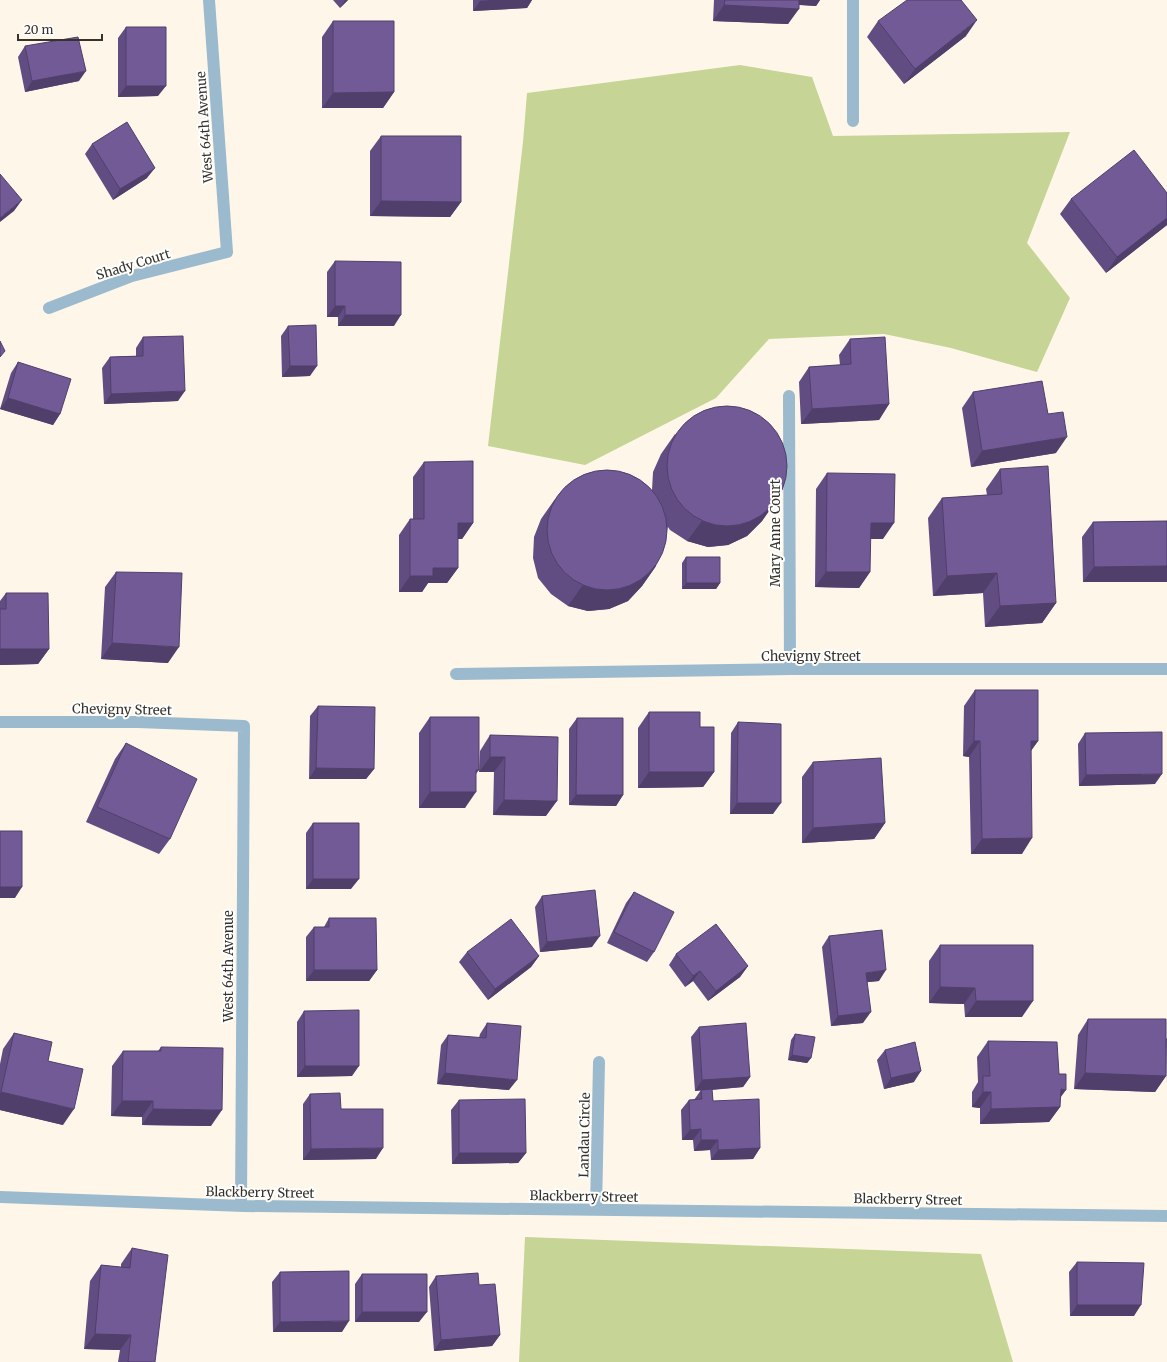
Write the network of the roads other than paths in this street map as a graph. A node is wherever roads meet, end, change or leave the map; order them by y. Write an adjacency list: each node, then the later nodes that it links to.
1 (209, 0): 4 (street, West 64th Avenue)
2 (853, 0): 3 (street)
3 (853, 121)
4 (227, 252): 5 (street, Shady Court)
5 (50, 308)
6 (789, 396): 7 (street, Mary Anne Court)
7 (790, 669): 8 (street, Chevigny Street); 9 (street, Chevigny Street)
8 (1167, 669)
9 (456, 674)
10 (0, 722): 11 (street, Chevigny Street)
11 (244, 726): 14 (street, West 64th Avenue)
12 (599, 1062): 15 (street, Landau Circle)
13 (0, 1197): 14 (street, Blackberry Street)
14 (241, 1206): 15 (street, Blackberry Street)
15 (596, 1210): 16 (street, Blackberry Street)
16 (1167, 1216)

